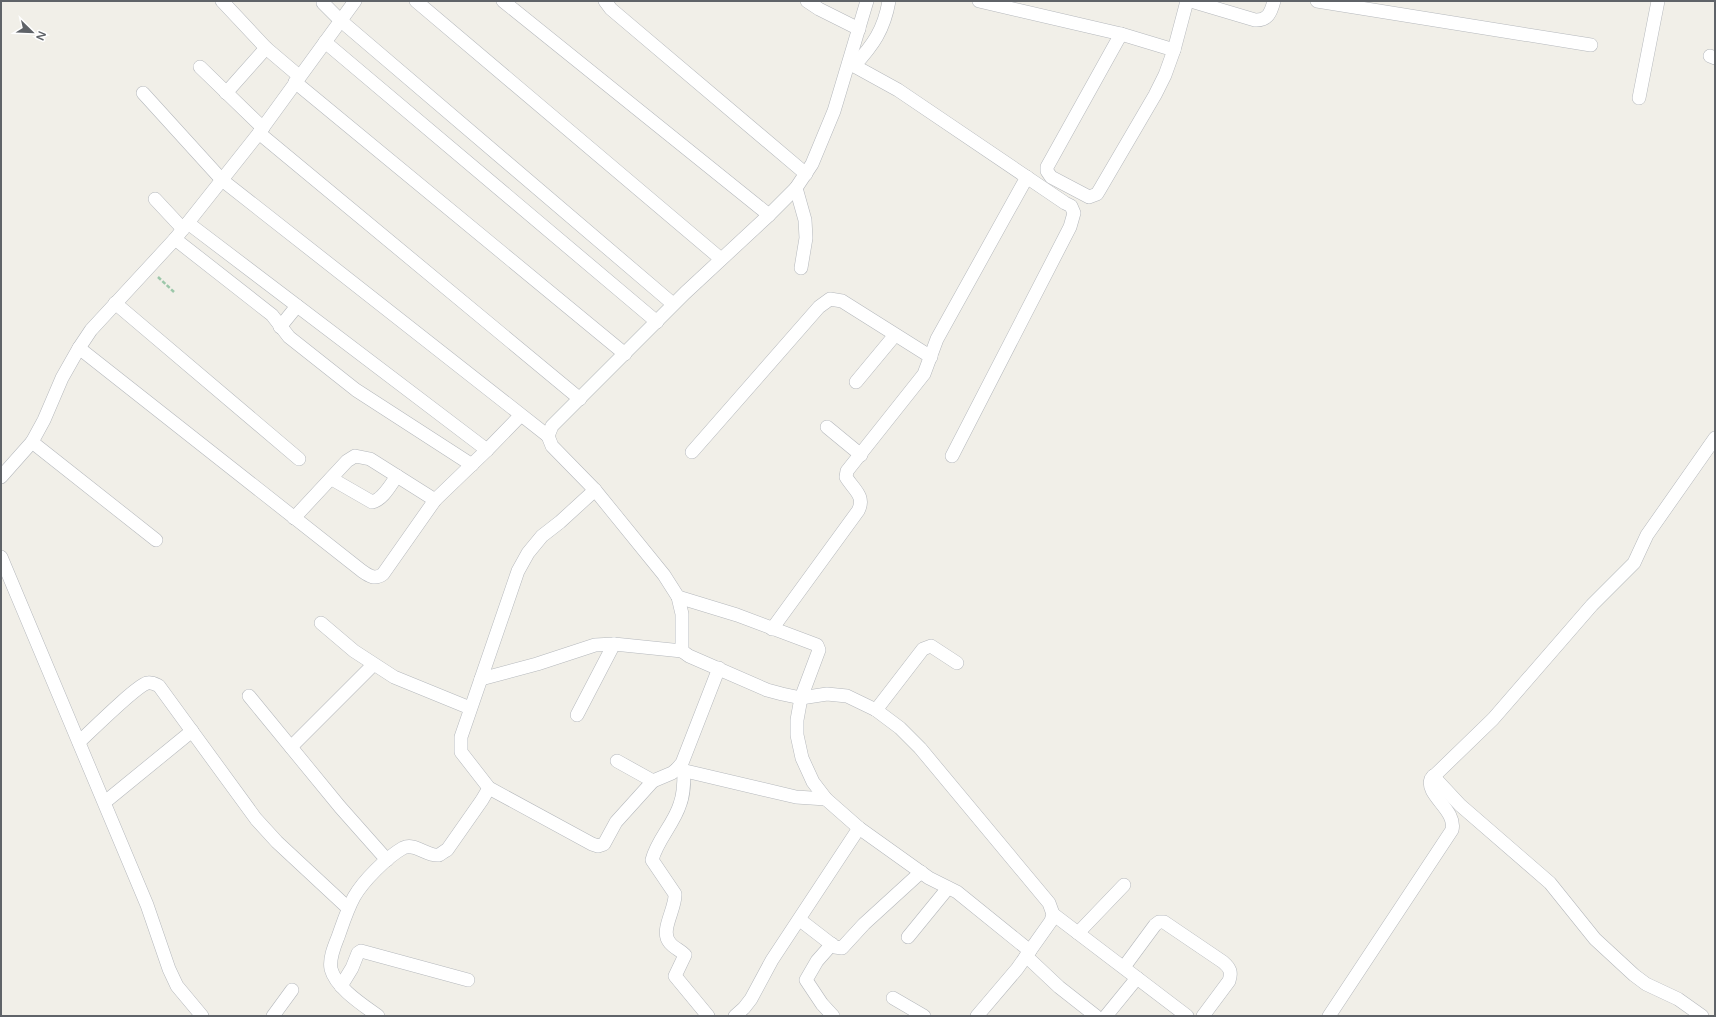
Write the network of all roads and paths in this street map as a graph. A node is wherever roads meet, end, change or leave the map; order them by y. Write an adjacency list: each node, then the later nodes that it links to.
1 (222, 1): 21 (street)
2 (355, 1): 16 (street)
3 (416, 1): 37 (street)
4 (503, 1): 35 (street)
5 (605, 1): 30 (street)
6 (807, 1): 17 (street)
7 (867, 1): 17 (street)
8 (888, 1): 23 (street)
9 (979, 1): 18 (street)
10 (1187, 1): 22 (street)
11 (1191, 1): 12 (street)
12 (1274, 1)
13 (1317, 1): 20 (street)
14 (1658, 1): 28 (street)
15 (323, 3): 16 (street)
16 (340, 20): 19 (street); 42 (street)
17 (859, 29): 23 (street)
18 (1121, 34): 22 (street); 22 (street)
19 (325, 42): 25 (street); 44 (street)
20 (1591, 45)
21 (266, 48): 25 (street); 27 (street)
22 (1174, 50)
23 (851, 65): 30 (street); 31 (street)
24 (200, 67): 27 (street)
25 (297, 79): 29 (street); 48 (street)
26 (143, 93): 32 (street)
27 (226, 93): 29 (street)
28 (1638, 98)
29 (261, 130): 32 (street); 51 (street)
30 (806, 174): 33 (street)
31 (1028, 178): 49 (street); 60 (street)
32 (222, 180): 36 (street); 52 (street)
33 (796, 188): 35 (street); 38 (street)
34 (155, 199): 36 (street)
35 (769, 215): 37 (street)
36 (182, 231): 39 (street); 43 (street); 45 (street)
37 (721, 259): 42 (street)
38 (801, 268)
39 (149, 269): 40 (path); 41 (street)
40 (174, 292)
41 (115, 303): 47 (street); 61 (street)
42 (674, 304): 44 (street)
43 (297, 306): 45 (street); 57 (street)
44 (657, 322): 48 (street)
45 (280, 327): 62 (street)
46 (895, 335): 49 (street); 50 (street); 58 (street)
47 (79, 348): 56 (street); 68 (street)
48 (625, 354): 51 (street)
49 (931, 357): 59 (street)
50 (856, 382)
51 (580, 399): 54 (street)
52 (520, 416): 54 (street); 57 (street)
53 (827, 427): 59 (street)
54 (548, 436): 66 (street)
55 (1715, 438): 90 (street)
56 (32, 442): 64 (street); 69 (street)
57 (486, 450): 62 (street)
58 (692, 452)
59 (861, 455): 73 (street)
60 (952, 456)
61 (299, 459)
62 (472, 465): 67 (street)
63 (397, 476): 65 (street); 65 (street); 67 (street)
64 (1, 477)
65 (332, 479): 68 (street)
66 (595, 490): 71 (street); 79 (street)
67 (435, 500): 68 (street)
68 (294, 518)
69 (156, 540)
70 (1, 557): 86 (street)
71 (678, 597): 73 (street); 75 (street)
72 (322, 623): 77 (street)
73 (772, 630): 81 (street)
74 (614, 644): 75 (street); 79 (street); 84 (street)
75 (682, 651): 78 (street)
76 (957, 663): 83 (street)
77 (373, 665): 82 (street); 87 (street)
78 (720, 668): 81 (street); 89 (street)
79 (481, 679): 82 (street)
80 (249, 696): 87 (street)
81 (801, 698): 83 (street); 93 (street)
82 (470, 708): 92 (street)
83 (876, 710): 101 (street)
84 (577, 715)
85 (192, 731): 86 (street); 94 (street); 100 (street)
86 (79, 742): 94 (street)
87 (291, 747): 96 (street)
88 (617, 761): 91 (street)
89 (681, 770): 91 (street); 93 (street); 116 (street)
90 (1433, 776): 125 (street); 126 (street)
91 (653, 781): 92 (street)
92 (489, 788): 96 (street)
93 (826, 799): 95 (street)
94 (105, 802): 113 (street)
95 (859, 828): 97 (street); 102 (street)
96 (387, 860): 100 (street)
97 (921, 872): 99 (street); 105 (street)
98 (1124, 885): 103 (street)
99 (948, 888): 104 (street); 106 (street)
100 (348, 908): 110 (street)
101 (1053, 914): 103 (street); 106 (street)
102 (800, 920): 105 (street); 117 (street)
103 (1078, 933): 107 (street)
104 (908, 937)
105 (832, 944): 118 (street)
106 (1028, 953): 120 (street); 121 (street)
107 (1124, 967): 108 (street); 124 (street)
108 (1137, 978): 122 (street); 123 (street)
109 (468, 980): 110 (street)
110 (341, 986): 115 (street)
111 (292, 990): 114 (street)
112 (894, 998): 119 (street)
113 (202, 1016)
114 (274, 1016)
115 (378, 1016)
116 (708, 1016)
117 (735, 1016)
118 (834, 1016)
119 (924, 1016)
120 (977, 1016)
121 (1096, 1016)
122 (1106, 1016)
123 (1187, 1016)
124 (1203, 1016)
125 (1329, 1016)
126 (1702, 1016)

